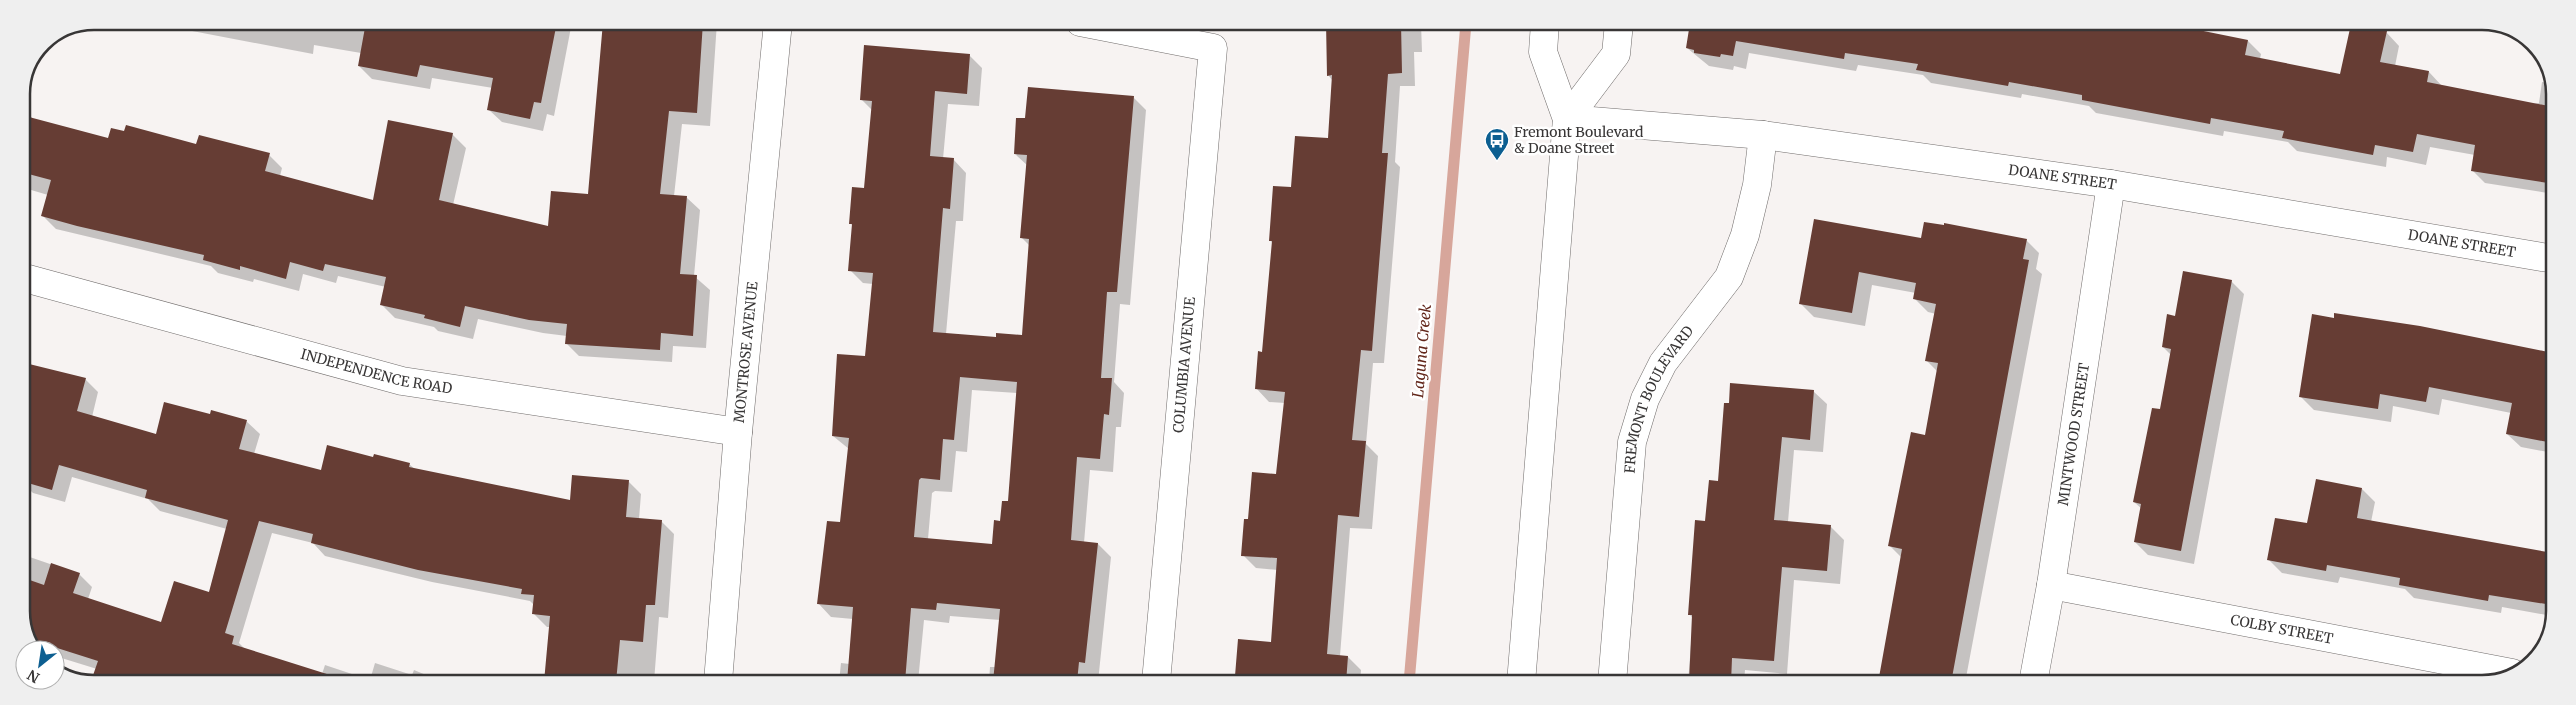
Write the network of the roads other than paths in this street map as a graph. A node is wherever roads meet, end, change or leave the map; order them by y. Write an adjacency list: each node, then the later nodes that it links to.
1 (777, 30): 10 (street, MONTROSE AVENUE)
2 (1121, 30): 14 (street, COLUMBIA AVENUE)
3 (1545, 30): 5 (street)
4 (1618, 30): 5 (street)
5 (1567, 119): 6 (street, DOANE STREET); 15 (street)
6 (1763, 135): 7 (street, DOANE STREET); 16 (street, FREMONT BOULEVARD)
7 (2111, 184): 8 (street, DOANE STREET); 11 (street, MINTWOOD STREET)
8 (2546, 258)
9 (30, 279): 10 (street, INDEPENDENCE ROAD)
10 (738, 432): 13 (street, MONTROSE AVENUE)
11 (2051, 585): 12 (street, COLBY STREET); 17 (street, MINTWOOD STREET)
12 (2503, 671)
13 (719, 675)
14 (1157, 675)
15 (1522, 675)
16 (1613, 675)
17 (2035, 675)

